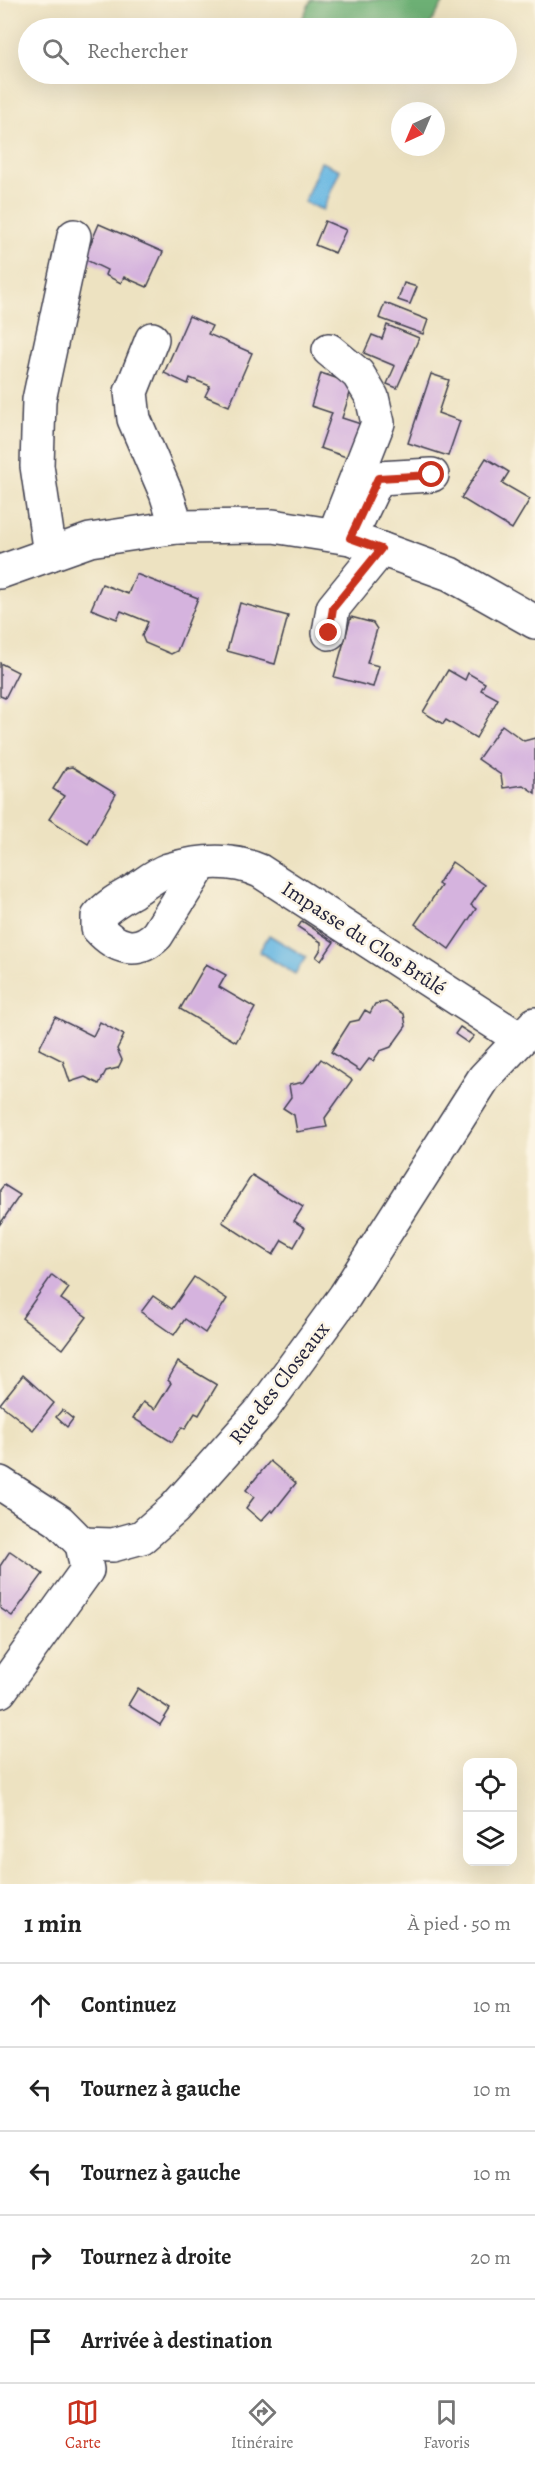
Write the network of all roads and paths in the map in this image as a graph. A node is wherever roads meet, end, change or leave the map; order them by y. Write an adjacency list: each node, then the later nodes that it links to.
1 (74, 236): 8 (street)
2 (152, 339): 5 (street)
3 (328, 350): 6 (street)
4 (432, 475): 6 (street)
5 (177, 527): 6 (street); 8 (street)
6 (342, 537): 7 (street)
7 (381, 549): 10 (street); 11 (street)
8 (50, 554): 9 (street)
9 (0, 572)
10 (535, 622)
11 (329, 633)
12 (201, 865): 13 (street, Impasse du Clos Brûlé)
13 (527, 1031): 15 (street, Rue des Closeaux)
14 (0, 1483): 15 (street)
15 (82, 1544): 16 (street)
16 (0, 1691)

